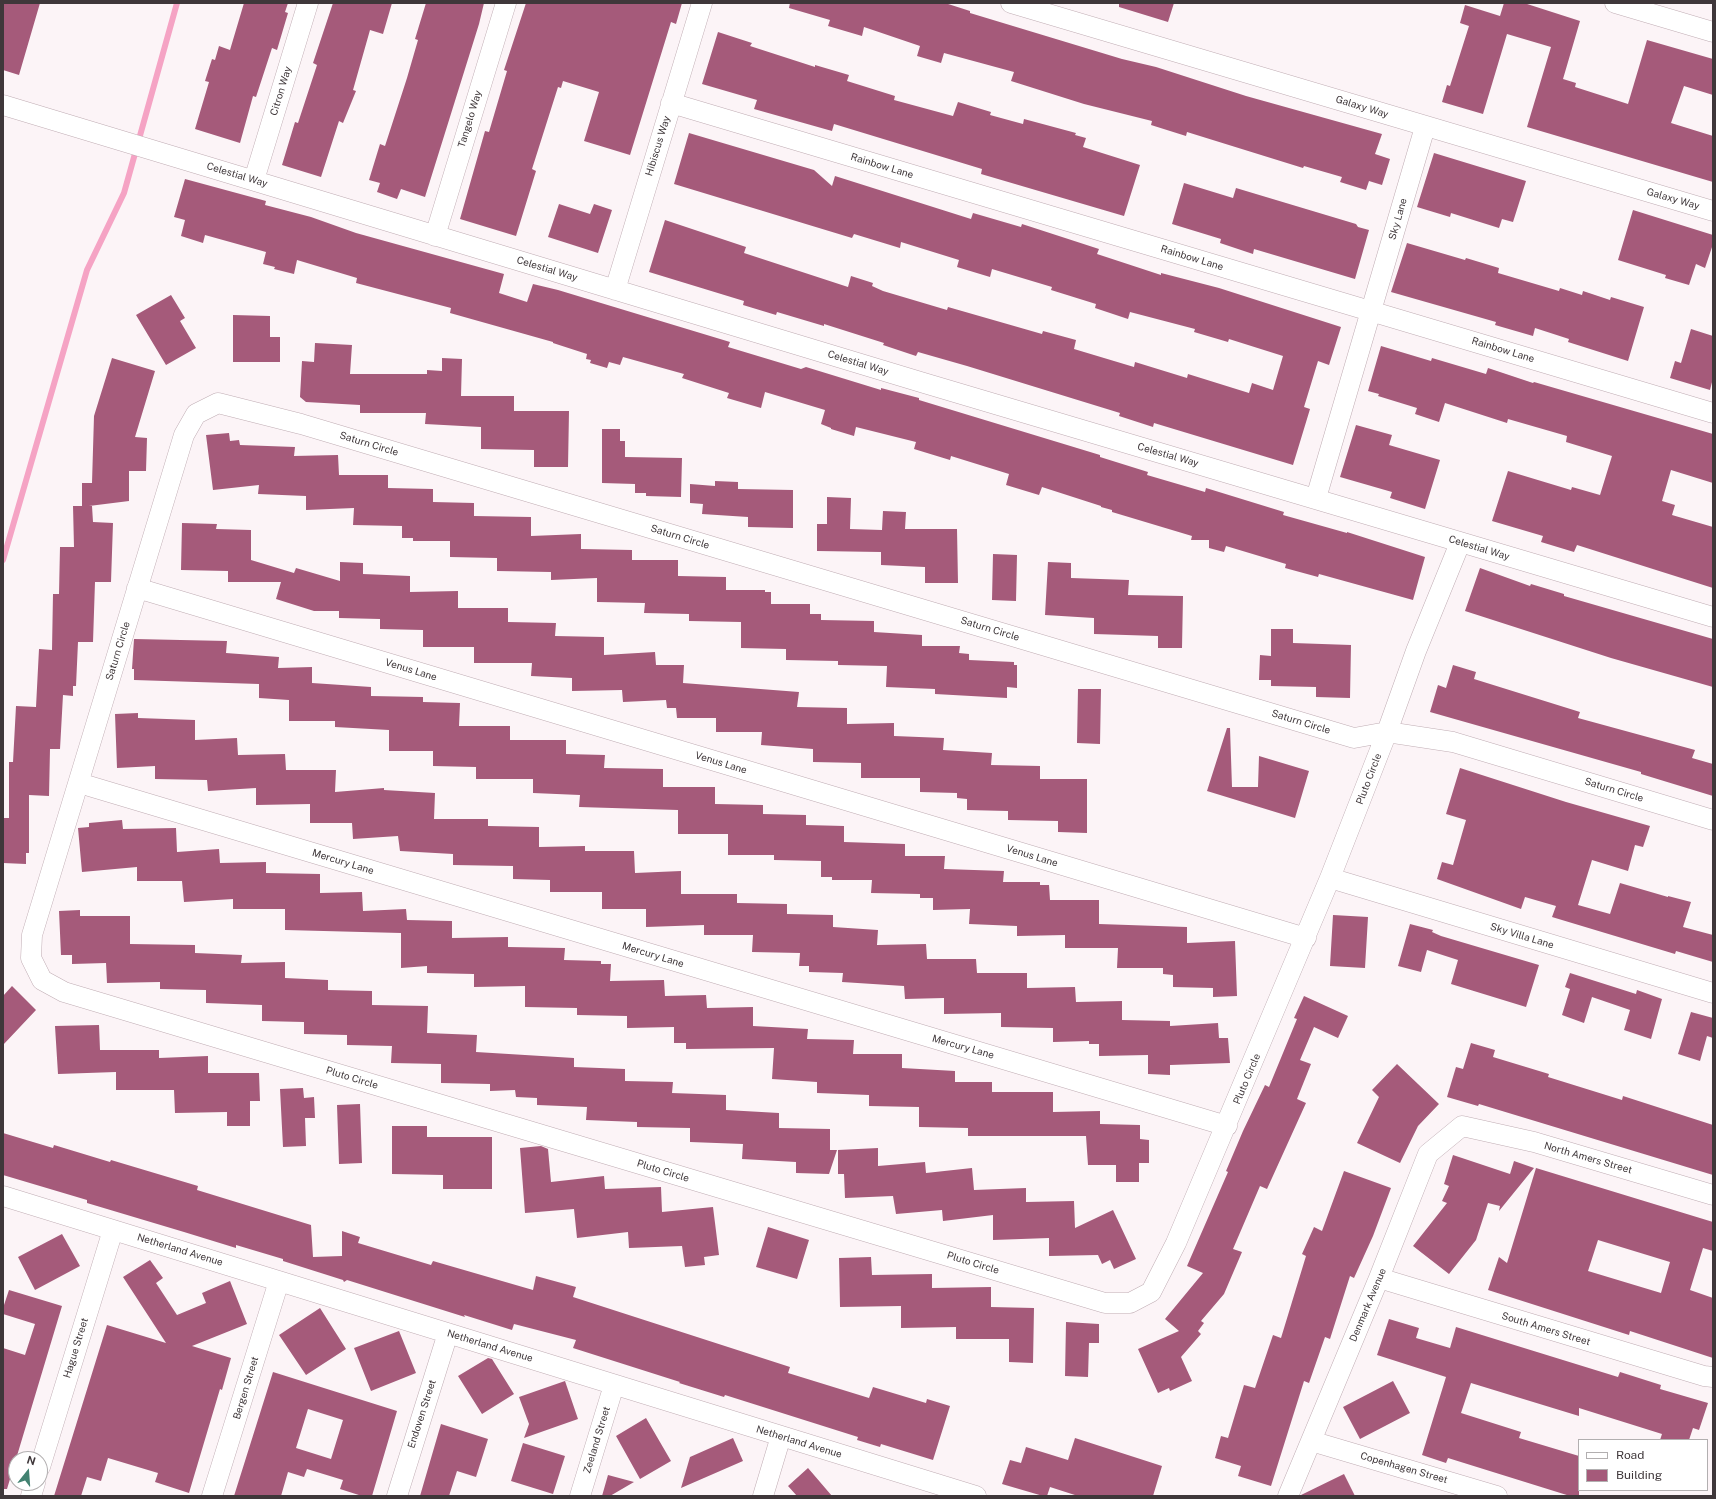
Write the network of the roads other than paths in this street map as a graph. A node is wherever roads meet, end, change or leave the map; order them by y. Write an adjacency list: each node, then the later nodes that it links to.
1 (308, 3): 10 (street, Citron Way)
2 (506, 3): 12 (street, Tangelo Way)
3 (702, 3): 7 (street, Hibiscus Way)
4 (1011, 3): 9 (street, Galaxy Way)
5 (1615, 3): 6 (street)
6 (1713, 32)
7 (671, 103): 13 (street, Hibiscus Way); 14 (street, Rainbow Lane)
8 (3, 105): 10 (street, Celestial Way)
9 (1425, 127): 11 (street, Galaxy Way); 14 (street, Sky Lane)
10 (254, 180): 12 (street, Celestial Way)
11 (1713, 211)
12 (435, 236): 13 (street, Celestial Way)
13 (615, 290): 16 (street, Celestial Way)
14 (1371, 311): 15 (street, Rainbow Lane); 16 (street, Sky Lane)
15 (1713, 413)
16 (1316, 498): 17 (street, Celestial Way)
17 (1460, 542): 19 (street, Celestial Way); 20 (street, Pluto Circle)
18 (137, 588): 20 (street, Saturn Circle); 21 (street, Saturn Circle); 24 (street, Venus Lane)
19 (1713, 618)
20 (1387, 732): 22 (street, Saturn Circle); 23 (street, Pluto Circle)
21 (79, 783): 25 (street, Saturn Circle); 27 (street, Mercury Lane)
22 (1713, 820)
23 (1330, 878): 24 (street, Pluto Circle); 26 (street, Sky Villa Lane)
24 (1306, 938): 27 (street, Pluto Circle)
25 (31, 958): 27 (street, Pluto Circle)
26 (1713, 993)
27 (1227, 1126)
28 (1462, 1126): 29 (street, North Amers Street); 32 (street, Denmark Avenue)
29 (1713, 1195)
30 (3, 1196): 31 (street, Netherland Avenue)
31 (113, 1230): 33 (street, Netherland Avenue); 39 (street, Hague Street)
32 (1379, 1278): 35 (street, South Amers Street); 38 (street, Denmark Avenue)
33 (279, 1281): 34 (street, Netherland Avenue); 41 (street, Bergen Street)
34 (448, 1333): 36 (street, Netherland Avenue); 42 (street, Endoven Street)
35 (1713, 1377)
36 (614, 1385): 37 (street, Netherland Avenue); 43 (street, Zeeland Street)
37 (782, 1436): 40 (street, Netherland Avenue); 44 (street)
38 (1311, 1441): 46 (street, Denmark Avenue); 47 (street, Copenhagen Street)
39 (45, 1451)
40 (947, 1492): 45 (street, Netherland Avenue)
41 (212, 1496)
42 (397, 1496)
43 (580, 1496)
44 (763, 1496)
45 (976, 1496)
46 (1288, 1496)
47 (1497, 1496)

